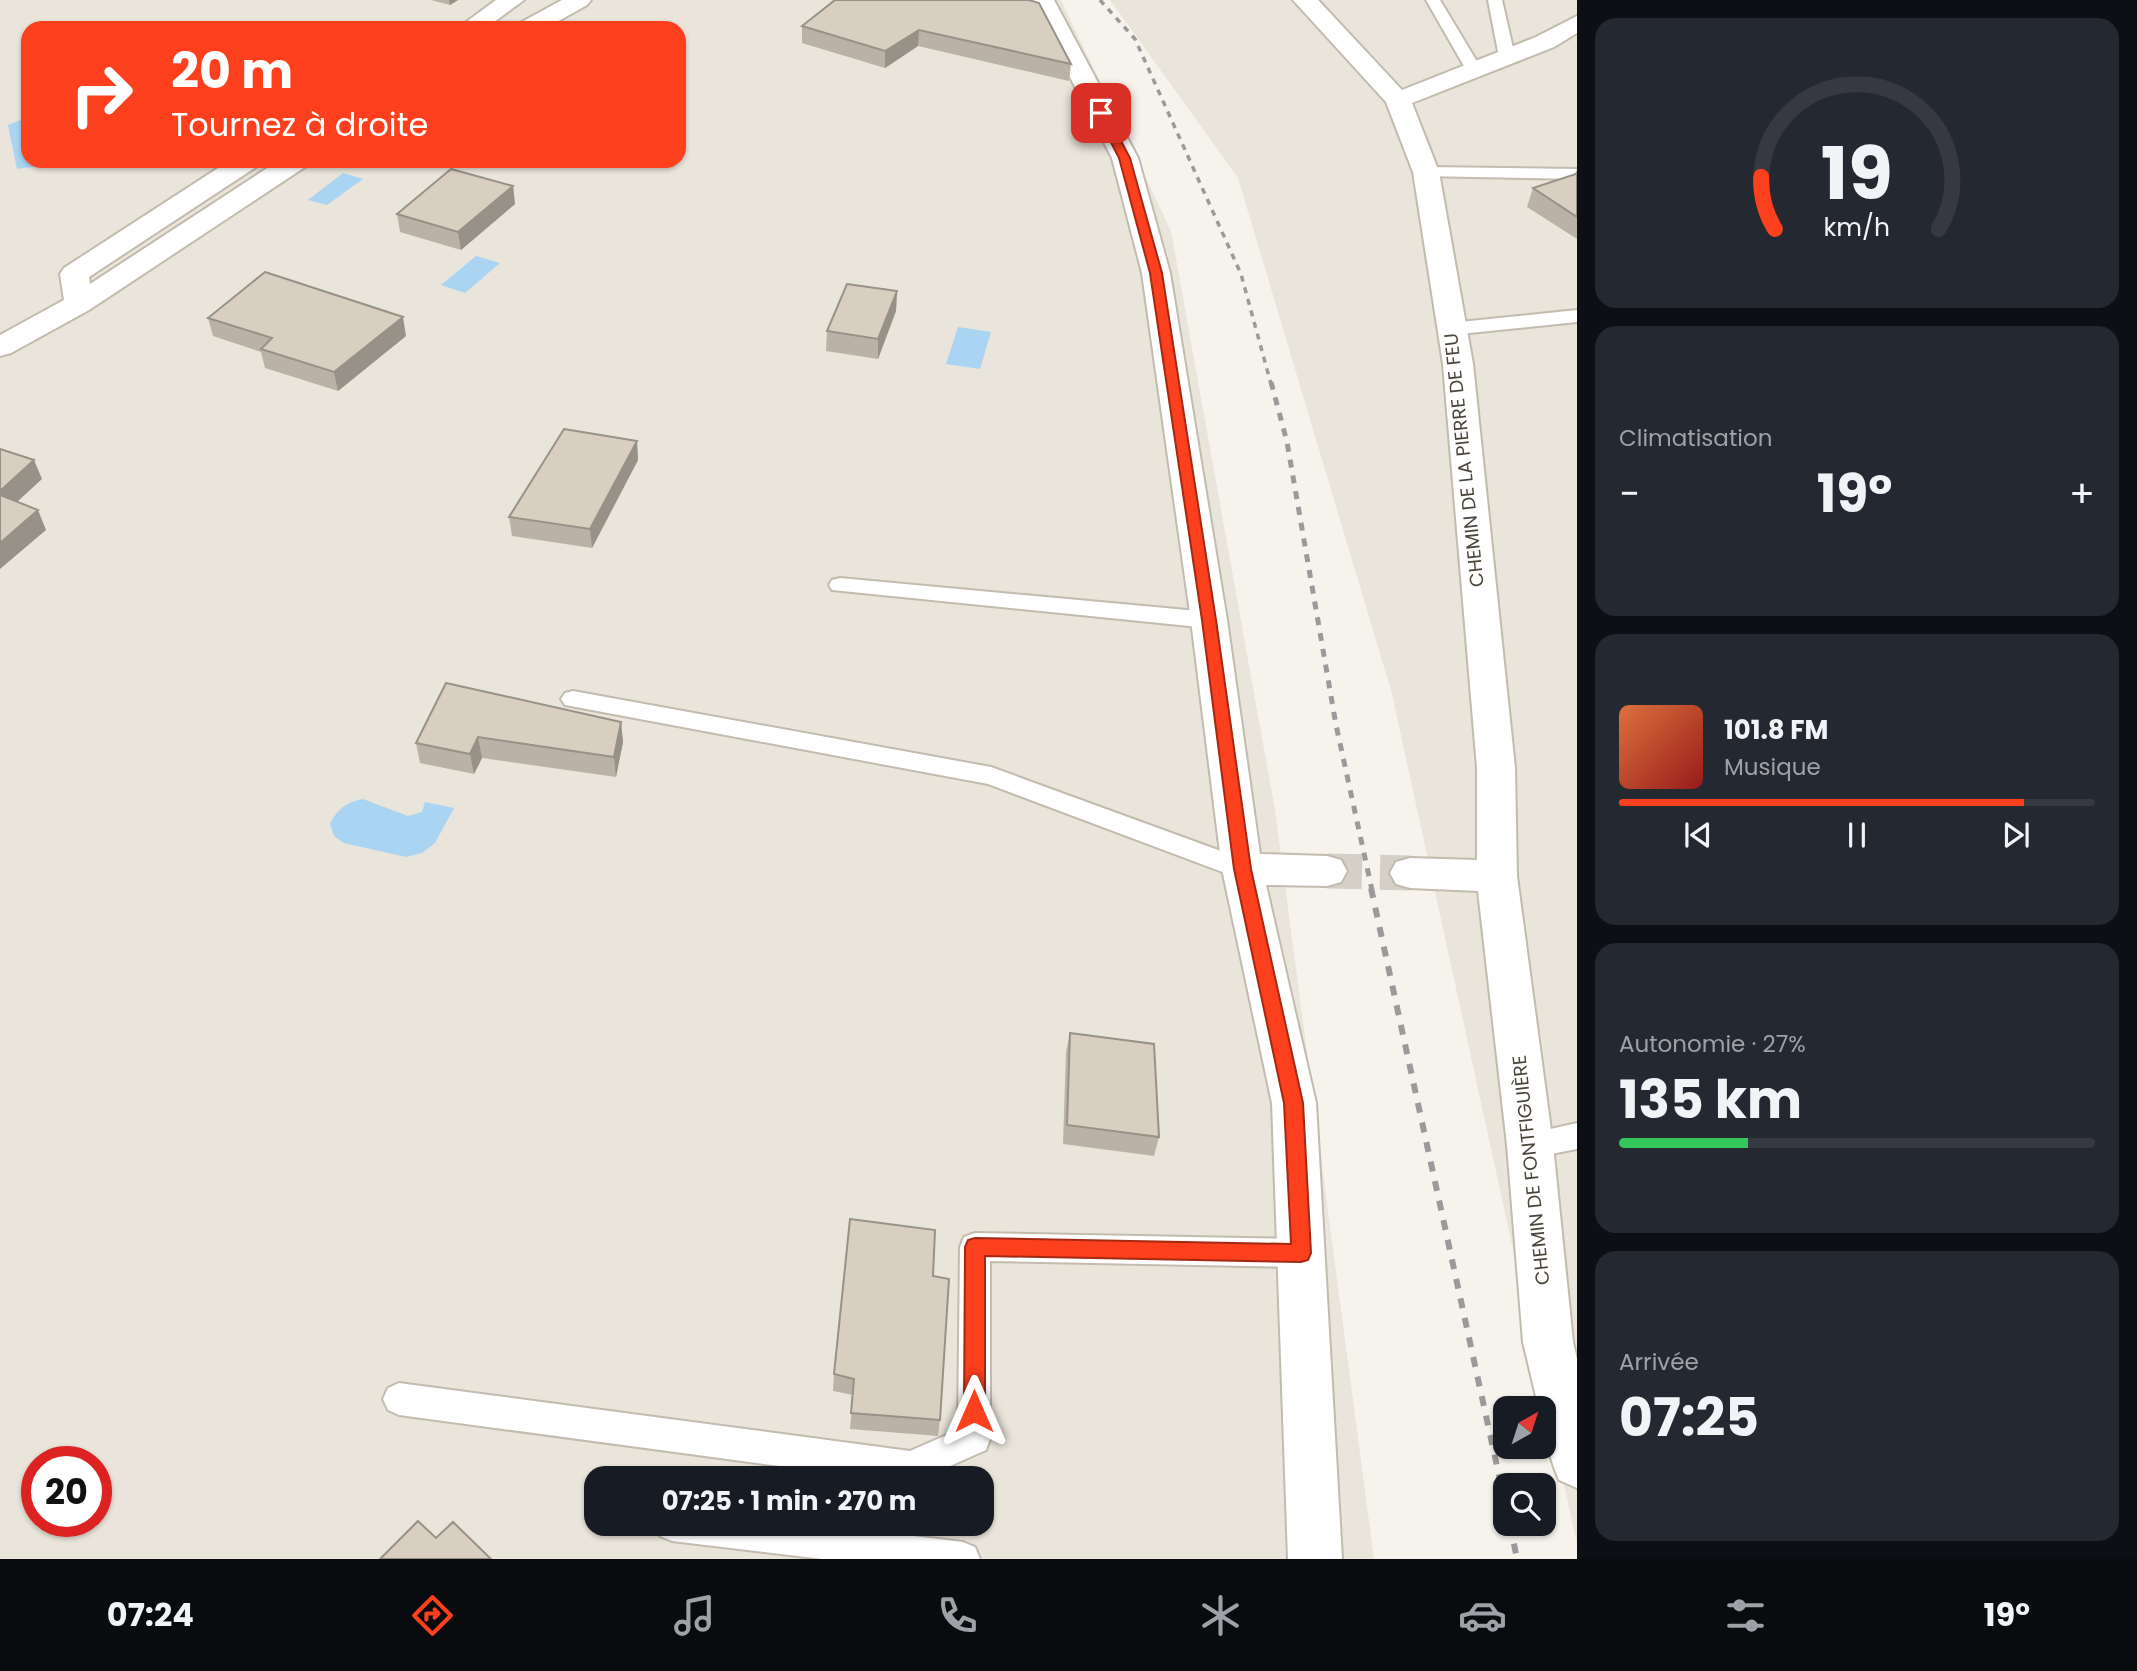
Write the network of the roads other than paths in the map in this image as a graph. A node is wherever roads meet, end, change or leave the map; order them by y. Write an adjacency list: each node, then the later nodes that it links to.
1 (512, 0): 7 (street)
2 (579, 0): 8 (street)
3 (1042, 0): 22 (street)
4 (1305, 0): 12 (street, CHEMIN DE LA PIERRE DE FEU)
5 (1433, 0): 11 (lane)
6 (1495, 0): 10 (lane)
7 (480, 21)
8 (541, 21)
9 (1577, 23): 10 (street)
10 (1507, 57): 11 (street)
11 (1474, 70): 12 (street)
12 (1398, 100): 15 (street, CHEMIN DE LA PIERRE DE FEU)
13 (236, 168): 17 (street)
14 (285, 168): 17 (street)
15 (1426, 172): 16 (lane); 19 (street, CHEMIN DE LA PIERRE DE FEU)
16 (1577, 174)
17 (79, 304): 20 (street)
18 (1577, 316): 19 (lane)
19 (1450, 329): 27 (street, CHEMIN DE LA PIERRE DE FEU)
20 (0, 347)
21 (840, 585): 22 (lane)
22 (1209, 620): 24 (street)
23 (573, 699): 24 (lane)
24 (1242, 869): 25 (street); 30 (street)
25 (1327, 871)
26 (1410, 873): 27 (street)
27 (1497, 876): 29 (street, CHEMIN DE FONTFIGUIÈRE)
28 (1577, 1136): 29 (lane)
29 (1530, 1144): 32 (street, CHEMIN DE FONTFIGUIÈRE)
30 (1301, 1253): 31 (lane); 35 (street)
31 (399, 1399)
32 (1577, 1462)
33 (772, 1536): 34 (lane)
34 (963, 1559)
35 (1315, 1559)

